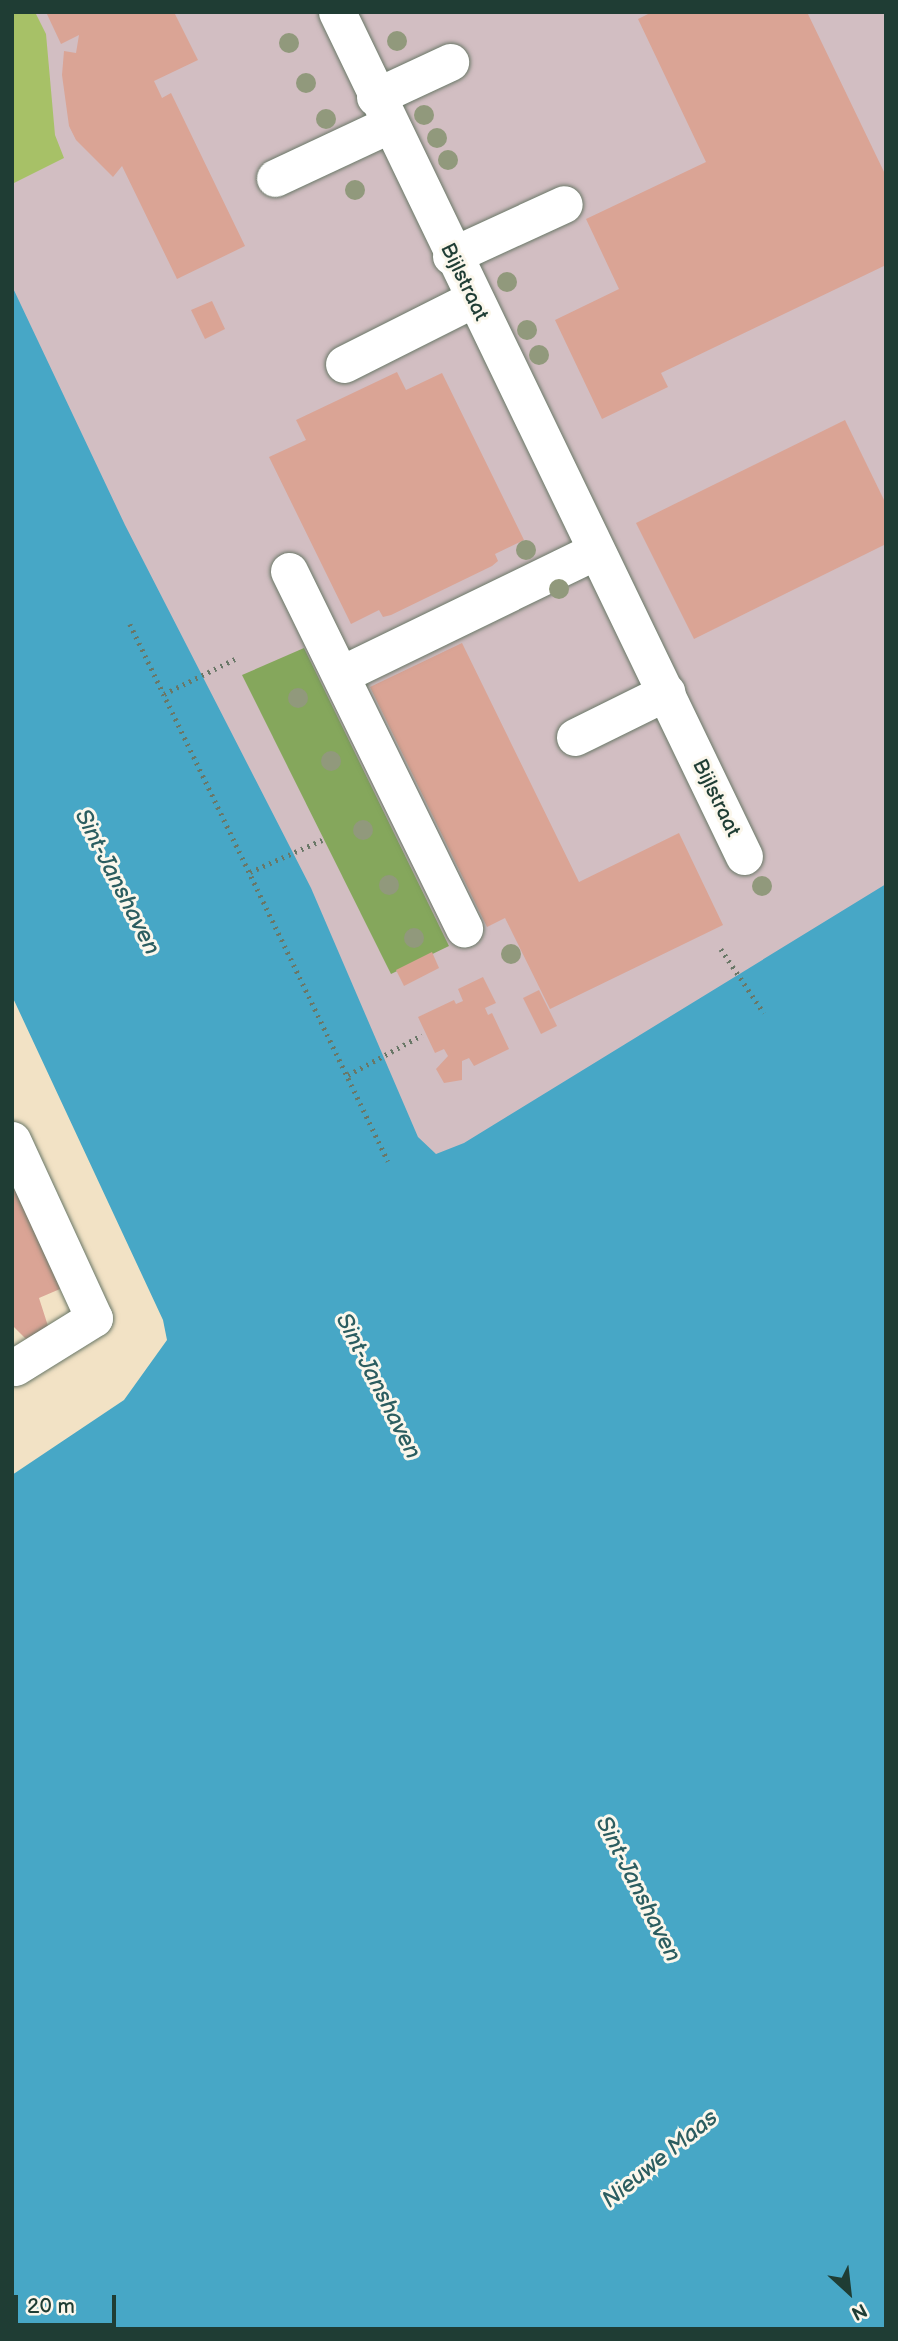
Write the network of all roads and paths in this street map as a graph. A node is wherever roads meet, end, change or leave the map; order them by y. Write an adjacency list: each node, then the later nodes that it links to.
1 (337, 12): 3 (street, Bijlstraat)
2 (450, 62): 3 (street)
3 (382, 111): 4 (street); 6 (street, Bijlstraat)
4 (275, 178)
5 (564, 204): 6 (street)
6 (451, 256): 7 (street, Bijlstraat)
7 (472, 299): 8 (street); 9 (street, Bijlstraat)
8 (344, 364)
9 (595, 551): 13 (street); 14 (street, Bijlstraat)
10 (289, 571): 13 (street)
11 (130, 624): 15 (path)
12 (235, 659): 15 (path)
13 (342, 674): 20 (street)
14 (666, 692): 16 (street); 18 (street, Bijlstraat)
15 (164, 694): 19 (path)
16 (575, 737)
17 (321, 840): 19 (path)
18 (744, 856)
19 (250, 872): 24 (path)
20 (464, 929)
21 (721, 949): 22 (path)
22 (764, 1013)
23 (422, 1035): 24 (path)
24 (348, 1075): 26 (path)
25 (12, 1140): 27 (street)
26 (388, 1161)
27 (15, 1367)

